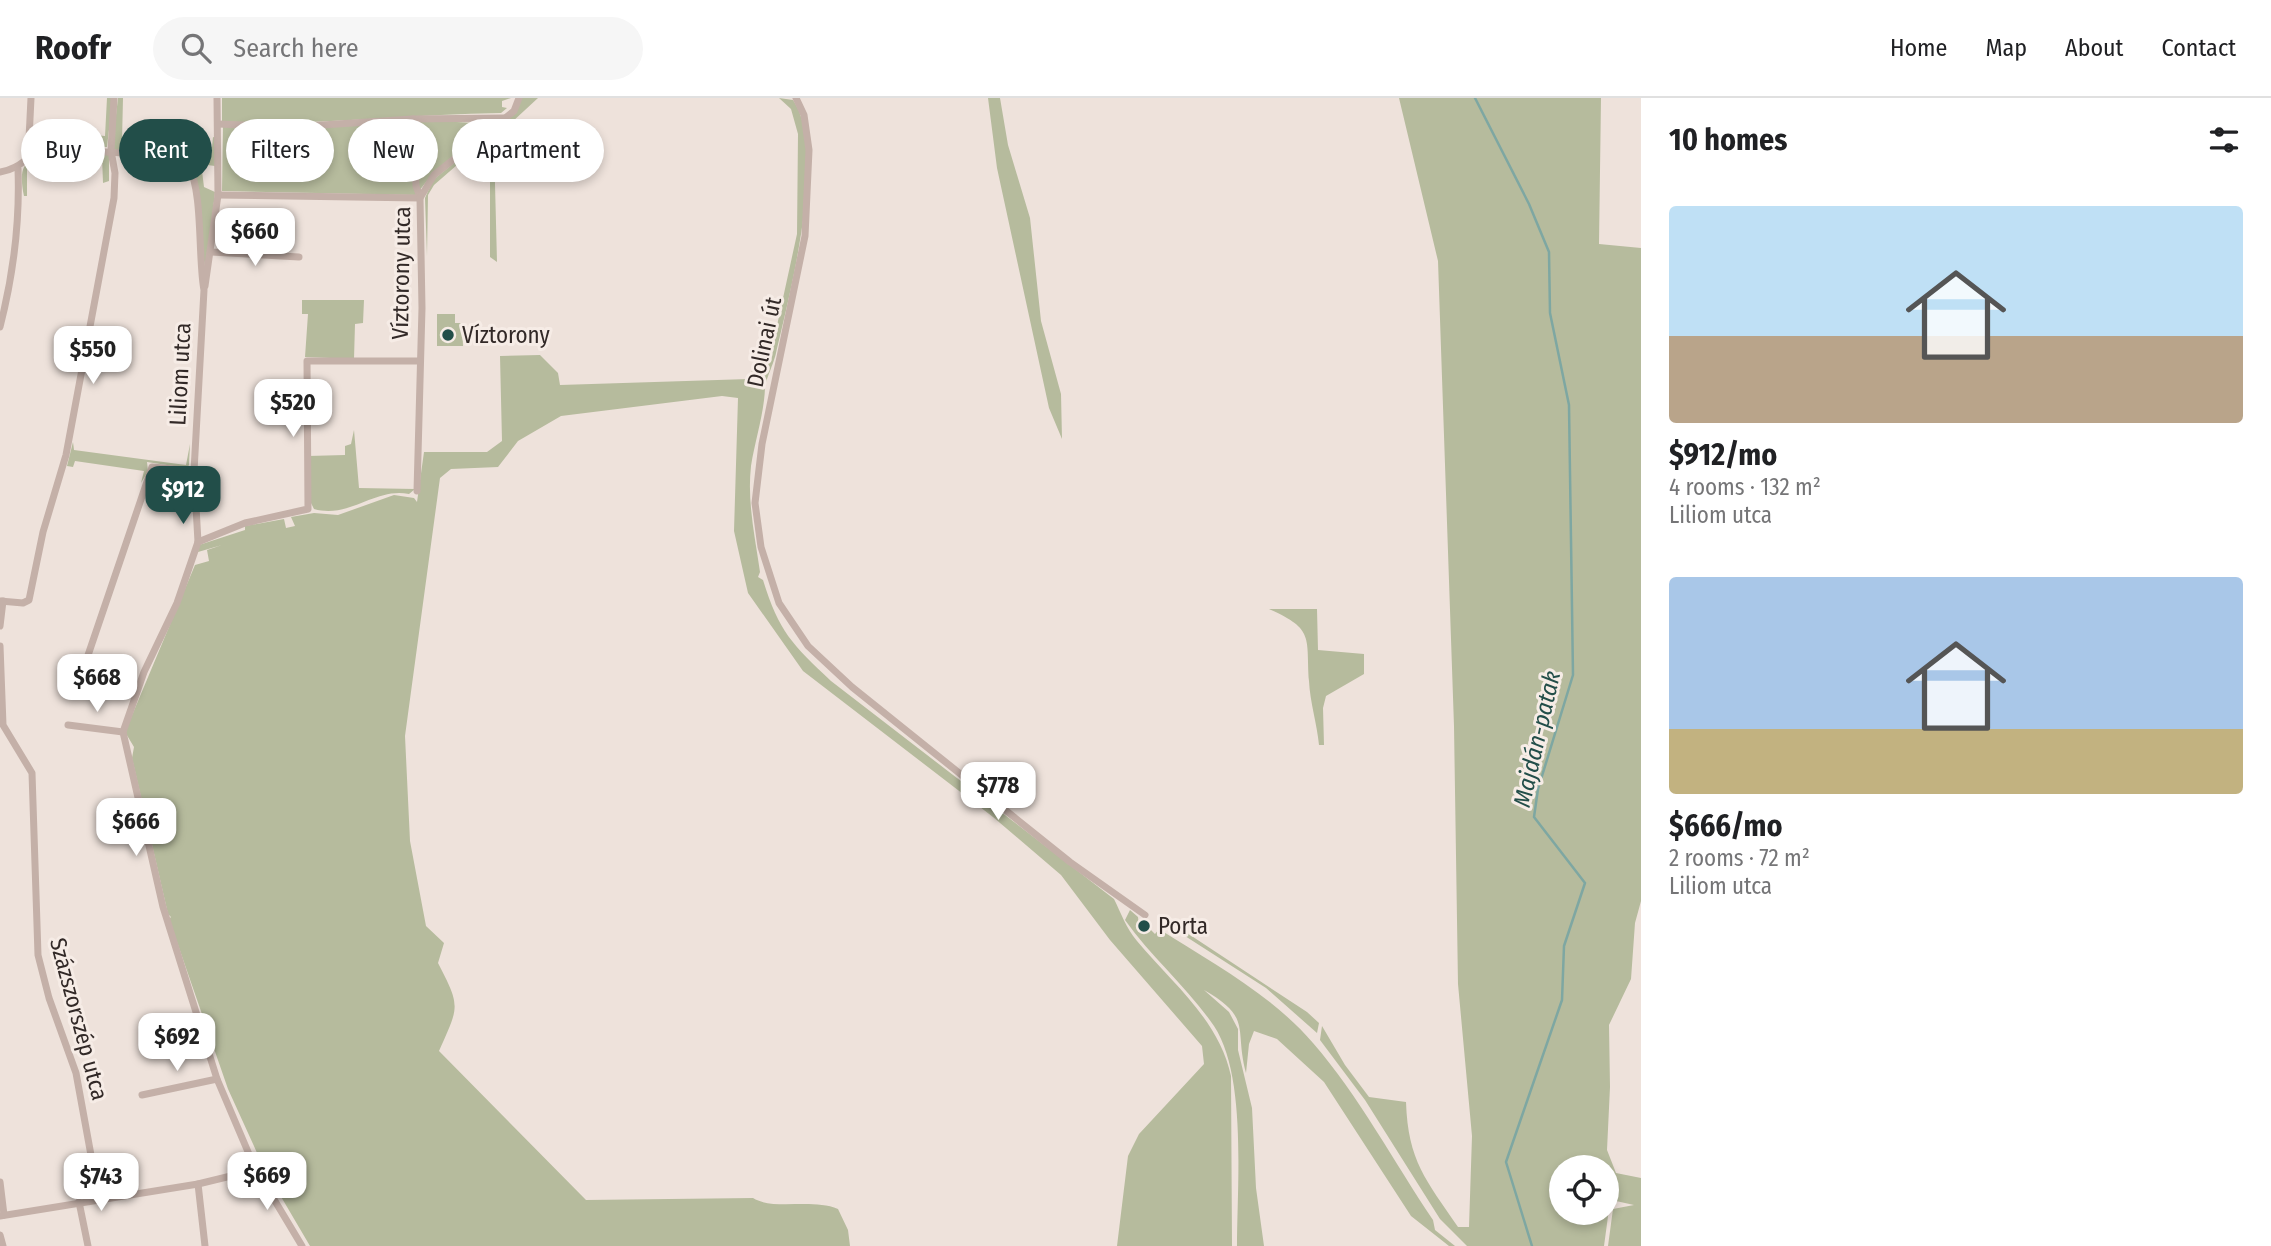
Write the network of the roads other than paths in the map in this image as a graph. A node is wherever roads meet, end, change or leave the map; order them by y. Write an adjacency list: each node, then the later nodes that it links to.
1 (31, 98): 8 (street)
2 (114, 98): 11 (street)
3 (217, 98): 9 (street)
4 (519, 98): 7 (street, Víztorony utca)
5 (796, 98): 32 (street, Dolinai út)
6 (413, 118): 7 (street); 9 (street); 16 (street)
7 (504, 118): 16 (street, Víztorony utca)
8 (30, 119)
9 (218, 124): 15 (street)
10 (105, 151): 11 (street, Liliom utca)
11 (111, 151): 19 (street, Liliom utca); 26 (street)
12 (21, 166): 13 (street)
13 (18, 169): 14 (street); 20 (street)
14 (0, 172)
15 (218, 195): 16 (street); 17 (street)
16 (420, 198): 22 (street, Víztorony utca)
17 (211, 252): 18 (street); 19 (street)
18 (299, 257)
19 (204, 290): 23 (street, Liliom utca)
20 (1, 316): 21 (street)
21 (0, 327)
22 (419, 361): 24 (street, Víztorony utca); 25 (street)
23 (194, 471): 25 (street, Liliom utca); 29 (street)
24 (417, 491)
25 (198, 542): 31 (street, Liliom utca)
26 (1, 601): 27 (street)
27 (0, 626)
28 (0, 646): 38 (street, Százszorszép utca)
29 (84, 667)
30 (68, 725): 31 (street)
31 (122, 732): 33 (street)
32 (1145, 915)
33 (217, 1079): 34 (street); 35 (street)
34 (142, 1094)
35 (254, 1166): 37 (street); 45 (street)
36 (0, 1182): 40 (street)
37 (198, 1184): 38 (street); 44 (street)
38 (99, 1199): 39 (street)
39 (79, 1202): 40 (street); 43 (street)
40 (2, 1216)
41 (0, 1235): 42 (street)
42 (3, 1246)
43 (88, 1246)
44 (205, 1246)
45 (302, 1246)

